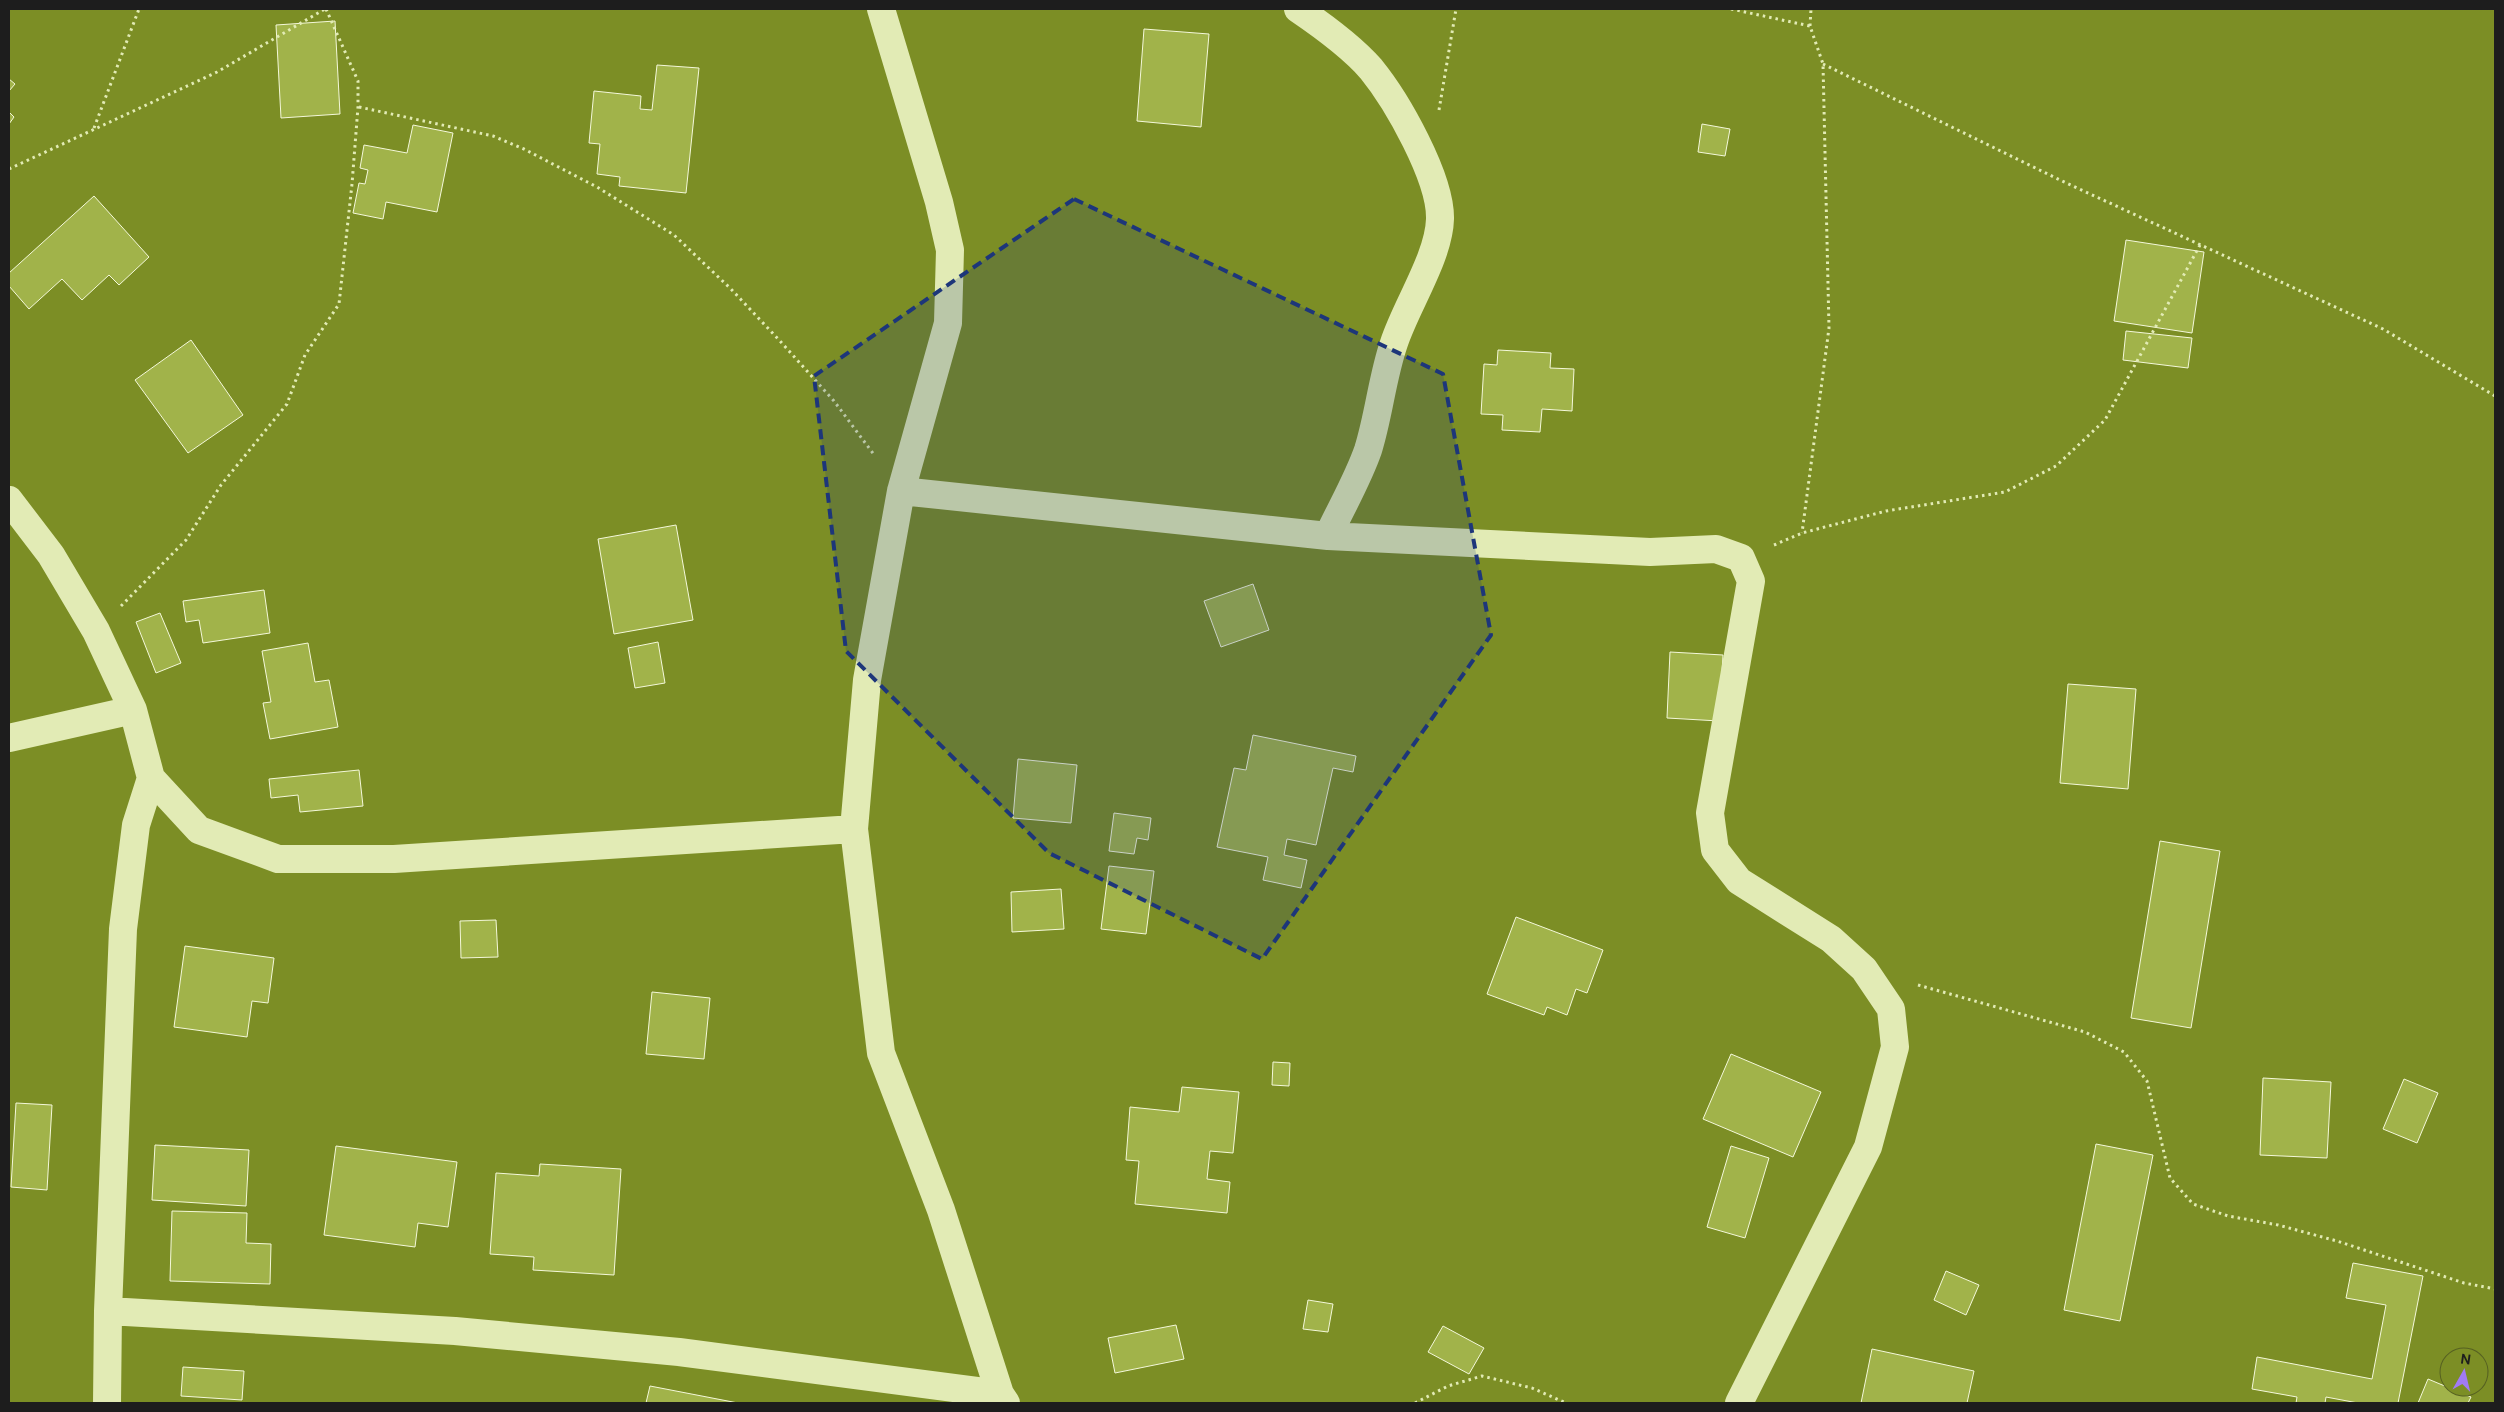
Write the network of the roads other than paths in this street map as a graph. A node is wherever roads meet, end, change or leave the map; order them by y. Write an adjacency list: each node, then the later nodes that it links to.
1 (881, 9): 3 (street)
2 (1298, 9): 5 (street)
3 (901, 491): 5 (street); 9 (street)
4 (9, 500): 6 (street)
5 (1328, 536): 13 (street)
6 (134, 710): 7 (street); 8 (street)
7 (9, 738)
8 (151, 778): 9 (street); 10 (street)
9 (854, 829): 11 (street)
10 (108, 1311): 11 (street); 12 (street)
11 (1003, 1398)
12 (108, 1403)
13 (1739, 1403)

